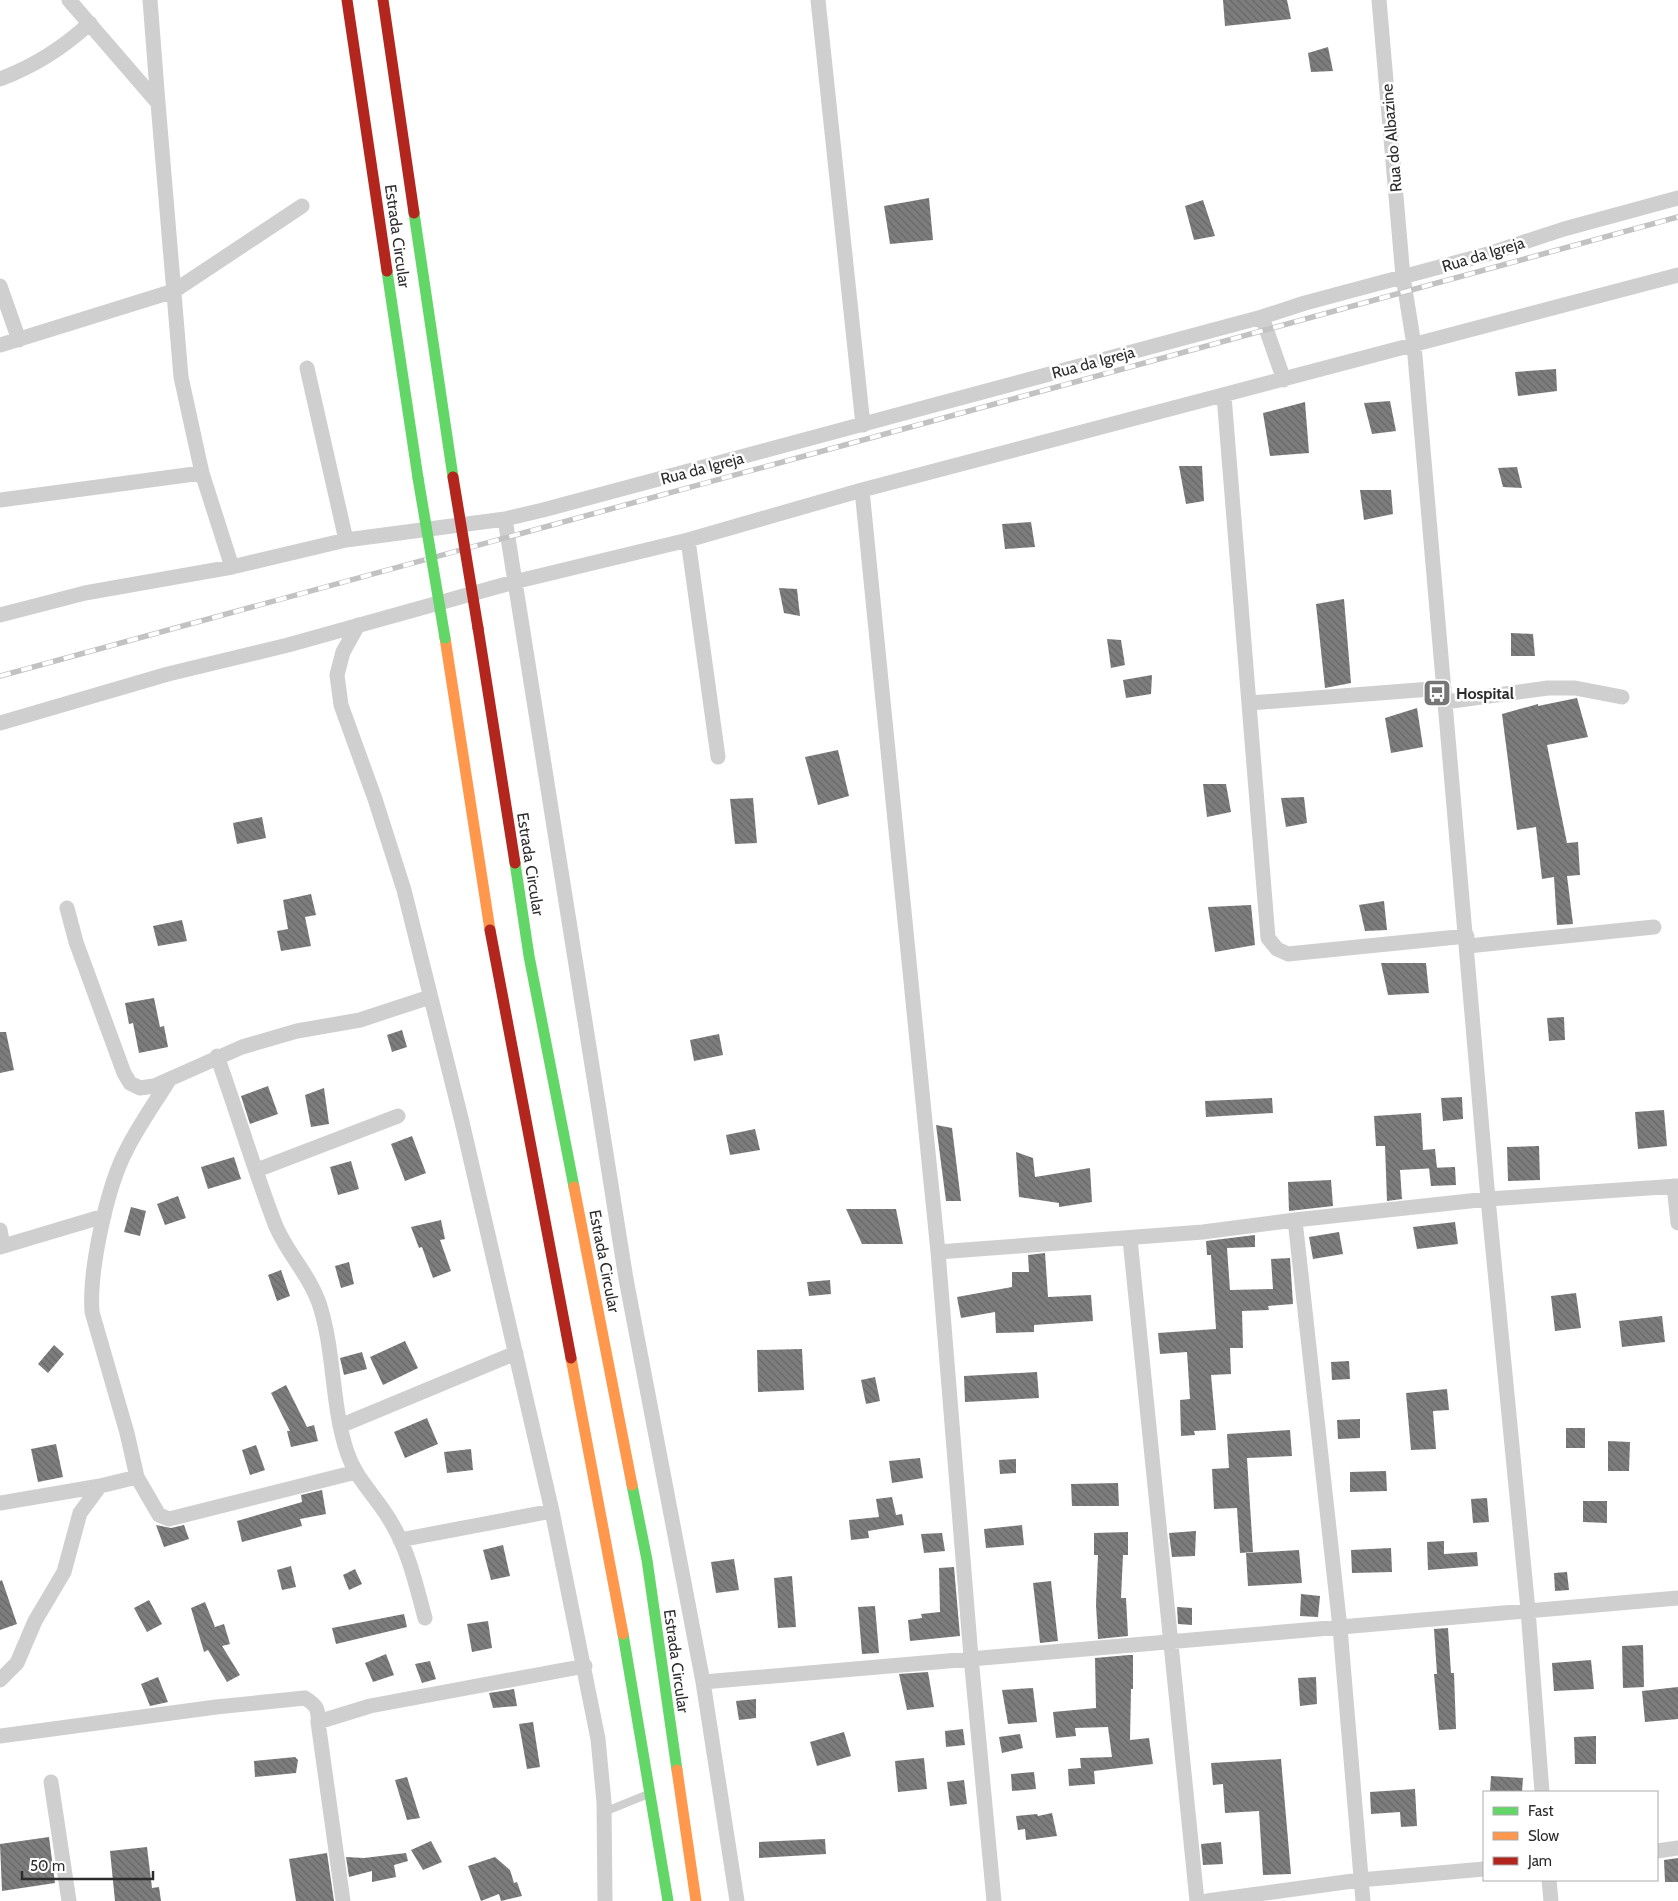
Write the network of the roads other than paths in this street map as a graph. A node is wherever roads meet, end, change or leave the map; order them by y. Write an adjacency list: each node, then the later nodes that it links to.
1 (69, 0): 7 (street)
2 (150, 0): 9 (street)
3 (347, 0): 77 (main road, Estrada Circular, bridge)
4 (383, 0): 88 (main road, Estrada Circular, bridge)
5 (818, 0): 23 (street)
6 (1379, 0): 13 (street, Rua do Albazine)
7 (90, 23): 8 (street); 9 (street)
8 (0, 79)
9 (158, 103): 15 (street)
10 (1678, 198): 13 (street, Rua da Igreja)
11 (302, 206): 15 (street)
12 (1678, 275): 19 (street)
13 (1403, 277): 16 (street, Rua da Igreja); 19 (street, Rua do Albazine)
14 (0, 286): 17 (street)
15 (174, 291): 17 (street); 24 (street)
16 (1262, 317): 21 (street); 23 (street, Rua da Igreja)
17 (19, 340): 18 (street)
18 (0, 345)
19 (1414, 345): 21 (street); 34 (street, Rua do Albazine)
20 (307, 368): 28 (street)
21 (1284, 380): 22 (street)
22 (1224, 396): 25 (street); 36 (street)
23 (864, 425): 27 (street, Rua da Igreja)
24 (202, 473): 26 (street); 30 (street)
25 (862, 490): 29 (street); 55 (street)
26 (0, 500)
27 (505, 519): 28 (street, Rua da Igreja); 31 (street)
28 (346, 540): 30 (street, Rua da Igreja)
29 (688, 540): 31 (street); 38 (street)
30 (232, 567): 32 (street, Rua da Igreja)
31 (514, 582): 33 (street); 72 (street)
32 (0, 615)
33 (358, 625): 37 (street); 42 (street)
34 (1445, 695): 35 (street); 36 (street); 41 (street, Rua do Albazine)
35 (1622, 698)
36 (1250, 703): 41 (street)
37 (0, 723)
38 (718, 757)
39 (67, 908): 44 (street)
40 (1654, 927): 41 (street)
41 (1467, 941): 48 (street, Rua do Albazine)
42 (430, 997): 43 (street); 56 (street)
43 (217, 1056): 44 (street); 46 (street)
44 (169, 1080): 49 (street)
45 (398, 1116): 46 (street)
46 (257, 1170): 57 (street)
47 (1676, 1186): 48 (street); 51 (street)
48 (1488, 1199): 50 (street); 65 (street, Rua do Albazine)
49 (104, 1216): 54 (street); 59 (street)
50 (1295, 1220): 53 (street); 67 (street)
51 (1678, 1222)
52 (0, 1230): 54 (street)
53 (1130, 1238): 55 (street); 68 (street)
54 (1, 1247)
55 (938, 1252): 69 (street)
56 (516, 1353): 57 (street); 62 (street)
57 (340, 1426): 58 (street)
58 (356, 1472): 59 (street); 63 (street)
59 (137, 1477): 60 (street)
60 (100, 1486): 61 (street); 71 (street)
61 (0, 1503)
62 (552, 1511): 63 (street); 70 (street)
63 (400, 1540): 66 (street)
64 (1678, 1598): 65 (street)
65 (1528, 1610): 67 (street); 76 (street, Rua do Albazine)
66 (425, 1618)
67 (1340, 1628): 68 (street); 82 (street)
68 (1169, 1643): 69 (street); 91 (street)
69 (971, 1657): 72 (street); 90 (street)
70 (584, 1666): 73 (street); 78 (street)
71 (0, 1680)
72 (703, 1682): 89 (street)
73 (318, 1722): 74 (street); 85 (street)
74 (0, 1736)
75 (51, 1782): 84 (street)
76 (1542, 1791)
77 (649, 1794): 78 (lane); 87 (main road)
78 (604, 1812): 86 (street)
79 (1678, 1848): 80 (street)
80 (1658, 1851)
81 (1483, 1869): 82 (street)
82 (1360, 1880): 92 (street); 93 (street)
83 (1549, 1881): 94 (street)
84 (69, 1901)
85 (343, 1901)
86 (605, 1901)
87 (668, 1901)
88 (696, 1901)
89 (737, 1901)
90 (994, 1901)
91 (1197, 1901)
92 (1206, 1901)
93 (1363, 1901)
94 (1551, 1901)

